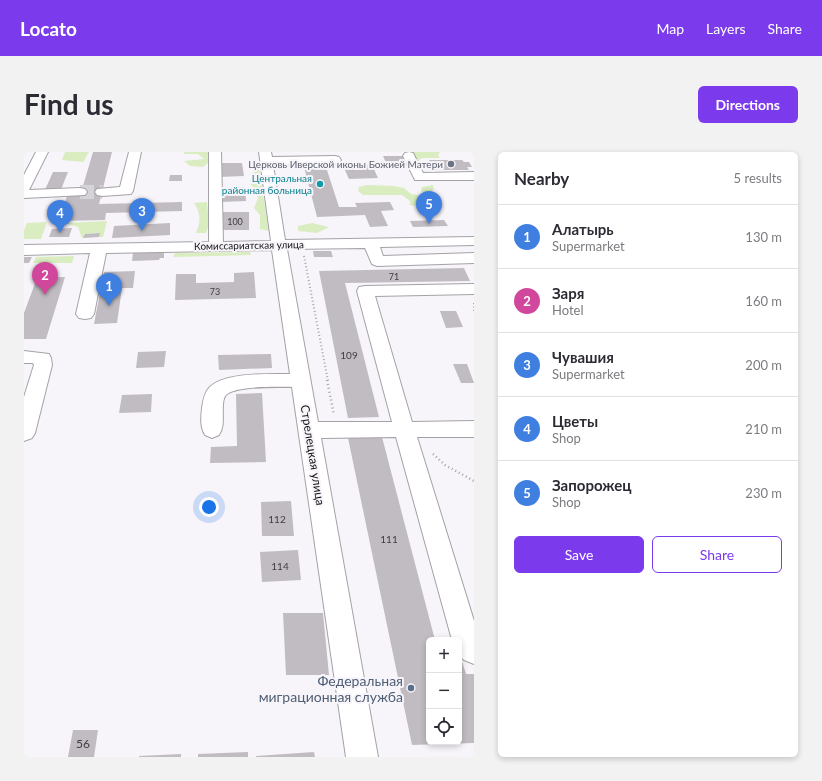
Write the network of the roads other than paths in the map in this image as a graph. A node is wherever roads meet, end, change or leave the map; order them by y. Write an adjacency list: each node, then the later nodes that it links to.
1 (42, 152): 8 (street)
2 (135, 152): 10 (street)
3 (214, 152): 15 (street)
4 (409, 156): 7 (street)
5 (266, 157): 6 (street); 13 (street, Стрелецкая улица)
6 (335, 160)
7 (474, 176)
8 (24, 188)
9 (80, 192): 11 (street)
10 (102, 192)
11 (24, 194)
12 (371, 243): 13 (street, Комиссариатская улица); 14 (street, Комиссариатская улица); 18 (street)
13 (289, 244): 15 (street, Комиссариатская улица); 22 (street, Стрелецкая улица)
14 (472, 244)
15 (216, 246): 16 (street, Комиссариатская улица)
16 (99, 248): 17 (street, Комиссариатская улица); 20 (street)
17 (24, 250)
18 (474, 258)
19 (474, 289): 23 (street)
20 (85, 314)
21 (24, 357): 27 (street)
22 (300, 381): 25 (street); 26 (street, Стрелецкая улица)
23 (404, 429): 24 (street); 26 (street); 28 (street)
24 (474, 429)
25 (212, 430)
26 (309, 430): 29 (street, Стрелецкая улица)
27 (24, 433)
28 (474, 650)
29 (362, 757)

